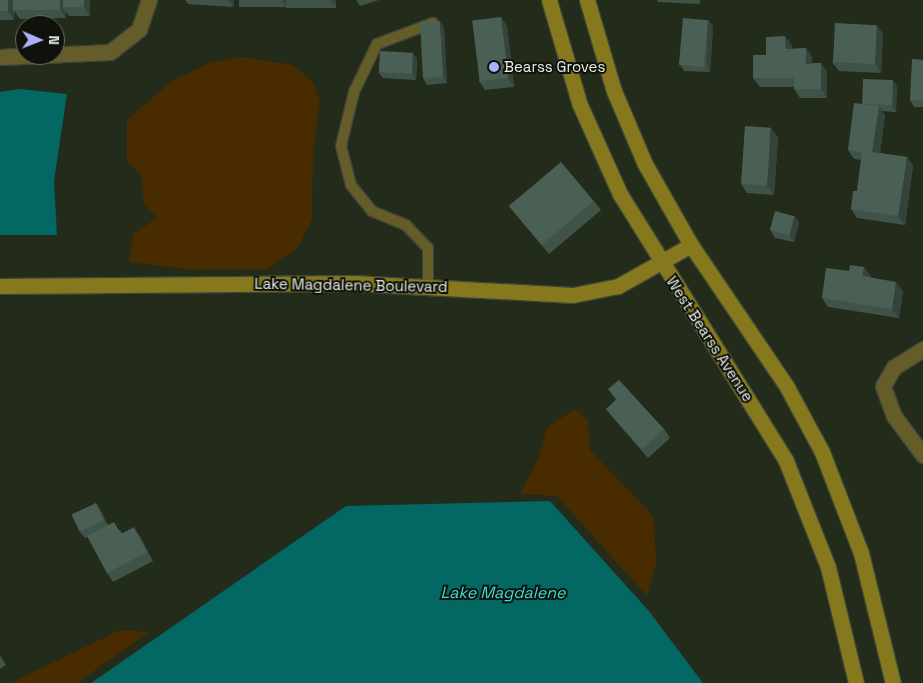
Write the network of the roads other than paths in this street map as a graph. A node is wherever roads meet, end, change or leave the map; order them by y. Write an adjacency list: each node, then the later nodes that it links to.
1 (149, 0): 5 (street)
2 (549, 0): 7 (main road, West Bearss Avenue)
3 (587, 0): 6 (main road)
4 (437, 23): 9 (lane)
5 (0, 57)
6 (690, 245): 7 (main road, Lake Magdalene Boulevard); 13 (main road)
7 (661, 264): 9 (main road, Lake Magdalene Boulevard); 12 (main road, West Bearss Avenue)
8 (0, 286): 9 (main road, Lake Magdalene Boulevard)
9 (428, 286)
10 (923, 349): 11 (street)
11 (923, 455)
12 (856, 683)
13 (893, 683)

